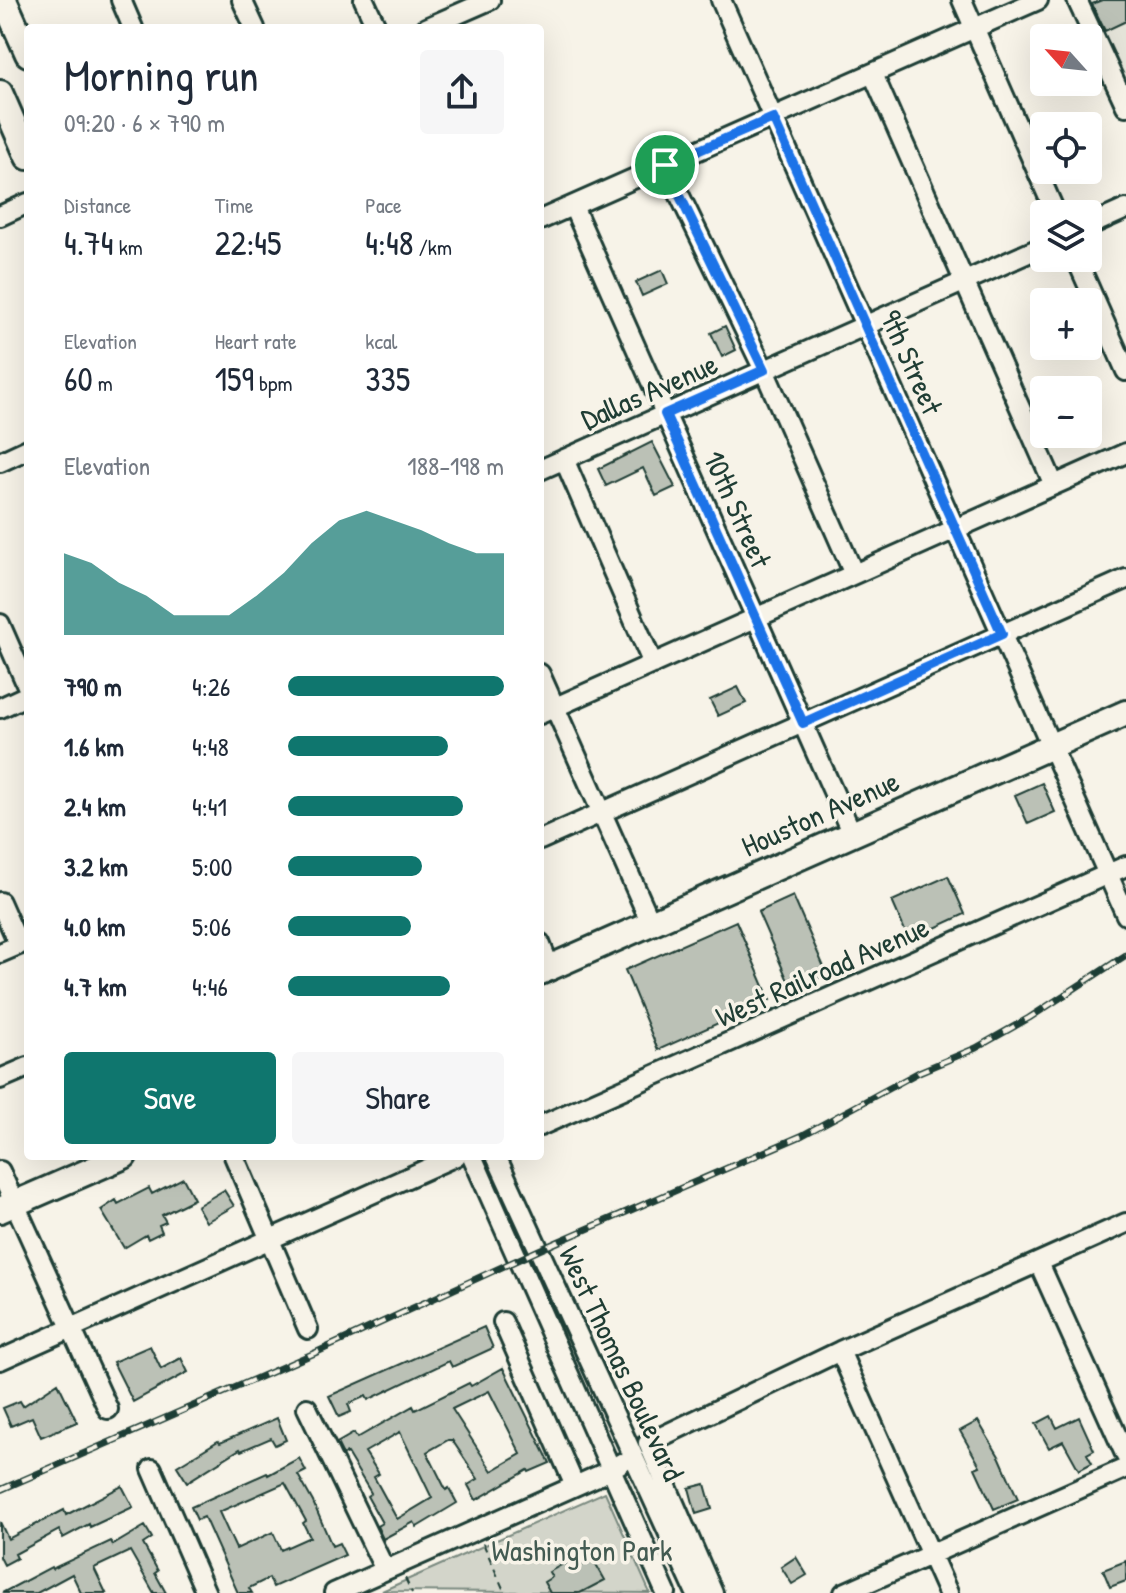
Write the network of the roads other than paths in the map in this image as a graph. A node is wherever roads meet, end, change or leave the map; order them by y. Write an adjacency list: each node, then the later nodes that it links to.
1 (4, 0): 15 (main road)
2 (121, 0): 10 (street)
3 (242, 0): 11 (street)
4 (364, 0): 12 (street)
5 (721, 0): 19 (street, 9th Street)
6 (962, 0): 14 (street)
7 (1038, 0): 14 (street)
8 (1077, 0): 18 (street)
9 (485, 1): 13 (street)
10 (131, 24)
11 (253, 24)
12 (375, 24)
13 (435, 24)
14 (974, 29): 16 (street); 22 (street)
15 (24, 45)
16 (873, 74): 19 (street); 31 (street)
17 (0, 93): 20 (main road)
18 (1126, 106)
19 (773, 118): 21 (street); 32 (street, 9th Street)
20 (24, 148)
21 (665, 165): 24 (street); 33 (street)
22 (1050, 200)
23 (24, 205): 26 (street)
24 (573, 206): 27 (street); 35 (street, 10th Street)
25 (1126, 209): 28 (street)
26 (0, 216)
27 (544, 218)
28 (1102, 220)
29 (1030, 252): 31 (street, Dallas Avenue)
30 (1082, 272): 34 (street)
31 (966, 281): 32 (street, Dallas Avenue); 41 (street)
32 (865, 326): 33 (street, Dallas Avenue); 42 (street, 9th Street)
33 (764, 370): 35 (street, Dallas Avenue); 43 (street)
34 (1126, 371)
35 (665, 414): 38 (street, Dallas Avenue); 45 (street, 10th Street)
36 (24, 451): 39 (street)
37 (1126, 453): 41 (street)
38 (564, 459): 40 (street, Dallas Avenue); 48 (street)
39 (0, 462)
40 (544, 468)
41 (1054, 485): 42 (street)
42 (955, 529): 43 (street); 47 (street, 9th Street)
43 (854, 574): 45 (street)
44 (1126, 579): 47 (street)
45 (756, 618): 48 (street); 54 (street, 10th Street)
46 (0, 624): 49 (street)
47 (1002, 634): 54 (street); 55 (street, 9th Street)
48 (653, 664): 52 (street)
49 (24, 679)
50 (24, 697): 51 (street)
51 (0, 708)
52 (548, 711): 56 (street)
53 (1126, 713): 55 (main road, Houston Avenue)
54 (803, 723): 56 (street); 57 (street, 10th Street)
55 (1052, 746): 57 (main road, Houston Avenue); 59 (street, 9th Street)
56 (601, 812): 58 (street); 62 (street)
57 (852, 834): 62 (main road, Houston Avenue)
58 (544, 838)
59 (1117, 870): 61 (street, 9th Street); 68 (street, West Railroad Avenue)
60 (0, 902): 63 (street)
61 (1126, 915)
62 (651, 923): 65 (main road, Houston Avenue)
63 (24, 943): 64 (street)
64 (0, 953)
65 (545, 970)
66 (24, 1069): 67 (street)
67 (0, 1079)
68 (544, 1124)
69 (115, 1160): 75 (main road)
70 (236, 1160): 77 (street)
71 (447, 1160): 77 (street)
72 (474, 1160): 90 (street, West Thomas Boulevard)
73 (498, 1160): 86 (street, West Thomas Boulevard)
74 (0, 1171): 75 (street)
75 (7, 1207): 80 (street)
76 (1126, 1223): 78 (street)
77 (269, 1239): 80 (street); 81 (street)
78 (1039, 1263): 82 (street); 87 (street)
79 (503, 1322): 91 (street)
80 (70, 1328): 83 (street); 85 (street)
81 (308, 1329)
82 (840, 1351): 92 (street); 98 (street)
83 (0, 1360)
84 (307, 1408): 93 (street)
85 (108, 1409)
86 (633, 1455): 90 (street); 97 (street, West Thomas Boulevard)
87 (1126, 1456)
88 (1126, 1468): 92 (street)
89 (152, 1469): 94 (street)
90 (611, 1470): 91 (street); 96 (street, West Thomas Boulevard)
91 (575, 1486): 93 (street)
92 (931, 1555): 99 (street); 100 (street)
93 (385, 1570): 95 (street)
94 (206, 1593)
95 (334, 1593)
96 (666, 1593)
97 (696, 1593)
98 (713, 1593)
99 (844, 1593)
100 (948, 1593)

